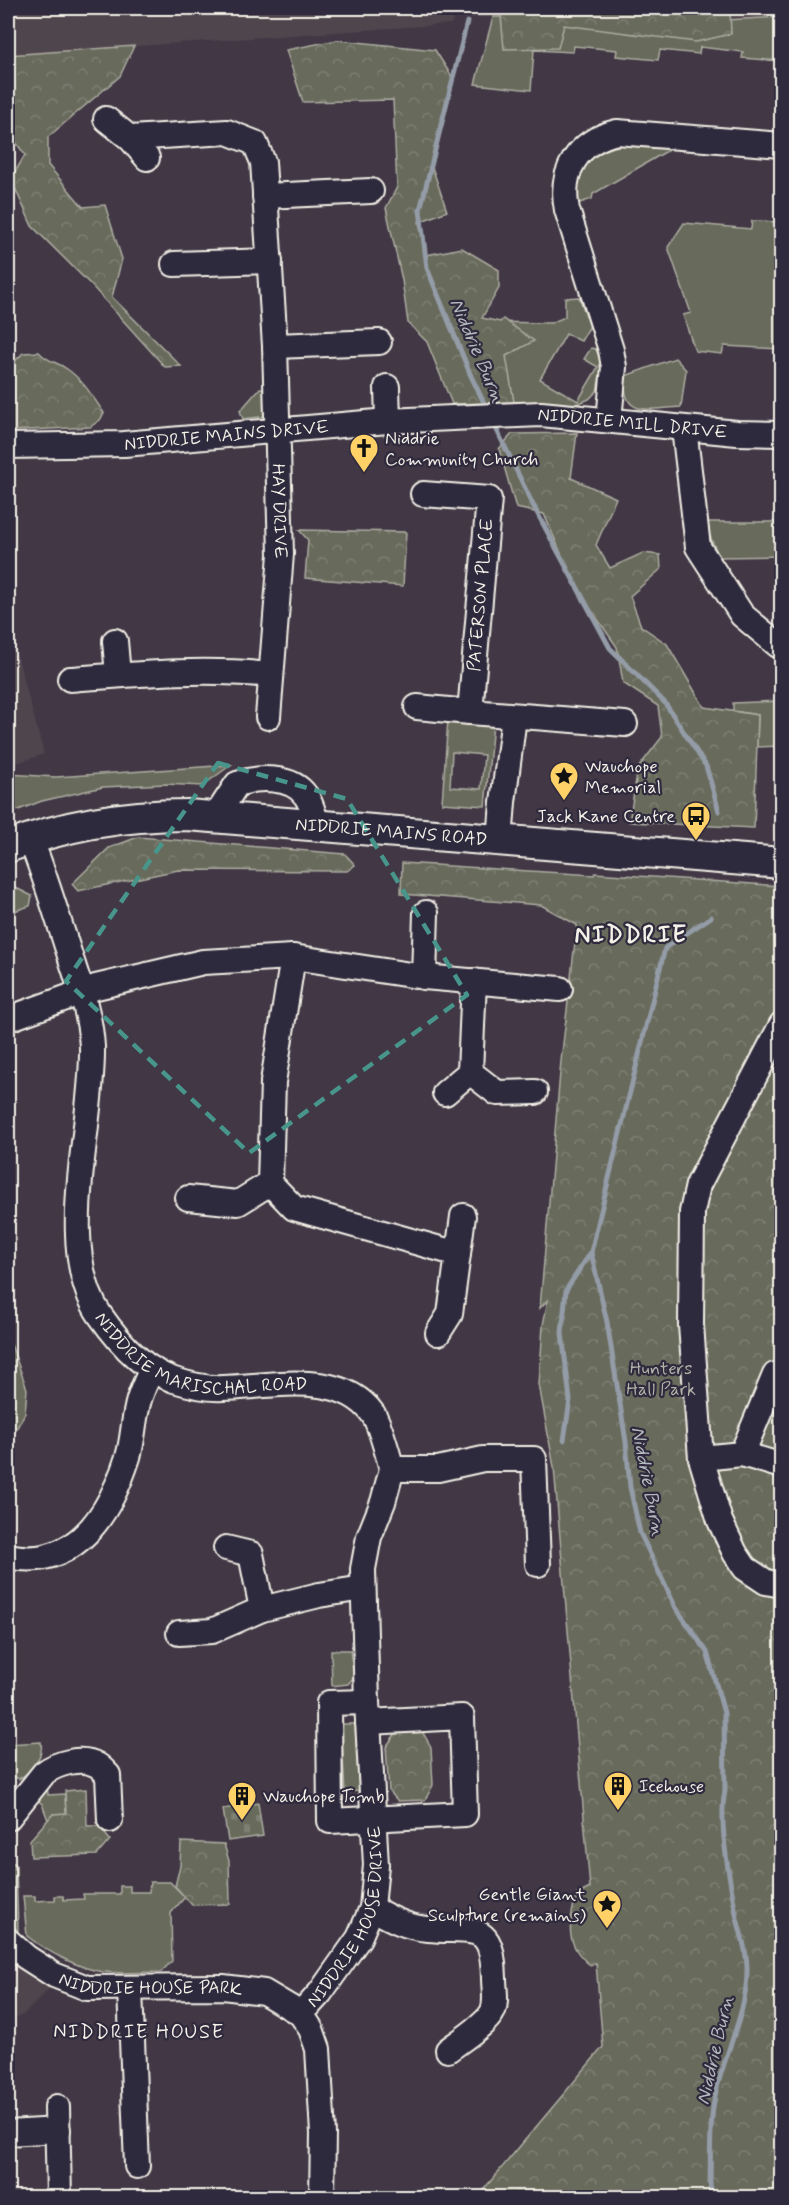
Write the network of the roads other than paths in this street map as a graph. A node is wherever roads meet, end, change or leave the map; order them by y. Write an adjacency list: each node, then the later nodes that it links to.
1 (106, 119): 2 (street)
2 (130, 138): 4 (street); 6 (street, HAY DRIVE)
3 (782, 145): 13 (street)
4 (147, 158)
5 (371, 191): 6 (street)
6 (265, 196): 7 (street, HAY DRIVE)
7 (270, 261): 8 (street); 10 (street, HAY DRIVE)
8 (174, 264)
9 (379, 342): 10 (street)
10 (275, 346): 16 (street, HAY DRIVE)
11 (387, 387): 14 (street)
12 (480, 416): 13 (street, NIDDRIE MILL DRIVE); 14 (street, NIDDRIE MAINS DRIVE)
13 (609, 420): 15 (street, NIDDRIE MILL DRIVE)
14 (388, 421): 16 (street, NIDDRIE MAINS DRIVE)
15 (684, 428): 17 (street, NIDDRIE MILL DRIVE); 21 (street)
16 (278, 430): 18 (street, NIDDRIE MAINS DRIVE); 23 (street, HAY DRIVE)
17 (782, 434)
18 (8, 446)
19 (423, 494): 26 (street, PATERSON PLACE)
20 (115, 641): 22 (street)
21 (778, 645)
22 (118, 675): 23 (street); 24 (street)
23 (270, 675): 27 (street, HAY DRIVE)
24 (70, 679)
25 (417, 707): 26 (street)
26 (470, 712): 28 (street)
27 (268, 717)
28 (514, 717): 29 (street); 32 (street)
29 (625, 724)
30 (216, 816): 31 (main road, NIDDRIE MAINS ROAD); 31 (street); 33 (main road, NIDDRIE MAINS ROAD)
31 (318, 826): 32 (main road, NIDDRIE MAINS ROAD)
32 (500, 842): 34 (main road, NIDDRIE MAINS ROAD)
33 (19, 843): 40 (street, NIDDRIE MARISCHAL ROAD)
34 (782, 863)
35 (426, 914): 37 (street)
36 (293, 957): 37 (street); 40 (street); 46 (street)
37 (424, 977): 38 (street)
38 (474, 981): 39 (street); 43 (street)
39 (560, 988)
40 (82, 992): 41 (street); 51 (street, NIDDRIE MARISCHAL ROAD)
41 (8, 1019)
42 (782, 1024): 54 (street)
43 (470, 1072): 44 (street); 45 (street)
44 (535, 1092)
45 (445, 1093)
46 (270, 1183): 47 (street); 49 (street)
47 (188, 1198)
48 (463, 1216): 49 (street)
49 (458, 1254): 50 (street)
50 (438, 1333)
51 (152, 1369): 56 (street, NIDDRIE MARISCHAL ROAD); 58 (street)
52 (782, 1374): 53 (street)
53 (742, 1454): 54 (street); 55 (street)
54 (701, 1458): 60 (street)
55 (782, 1466)
56 (392, 1469): 59 (street); 61 (street, NIDDRIE HOUSE DRIVE)
57 (226, 1548): 62 (street)
58 (8, 1556)
59 (538, 1564)
60 (782, 1585)
61 (363, 1588): 62 (street); 64 (street, NIDDRIE HOUSE DRIVE)
62 (262, 1609): 63 (street)
63 (179, 1633)
64 (368, 1712): 66 (street, NIDDRIE HOUSE DRIVE); 66 (street); 66 (street)
65 (11, 1804): 67 (street)
66 (373, 1819): 68 (street, NIDDRIE HOUSE DRIVE)
67 (110, 1820)
68 (372, 1908): 71 (street, NIDDRIE HOUSE DRIVE); 72 (street)
69 (8, 1941): 70 (street, NIDDRIE HOUSE PARK)
70 (130, 1989): 71 (street, NIDDRIE HOUSE PARK); 74 (street)
71 (300, 2014): 76 (street, NIDDRIE HOUSE DRIVE)
72 (448, 2050)
73 (8, 2133): 75 (street)
74 (137, 2166)
75 (59, 2198)
76 (322, 2198)

